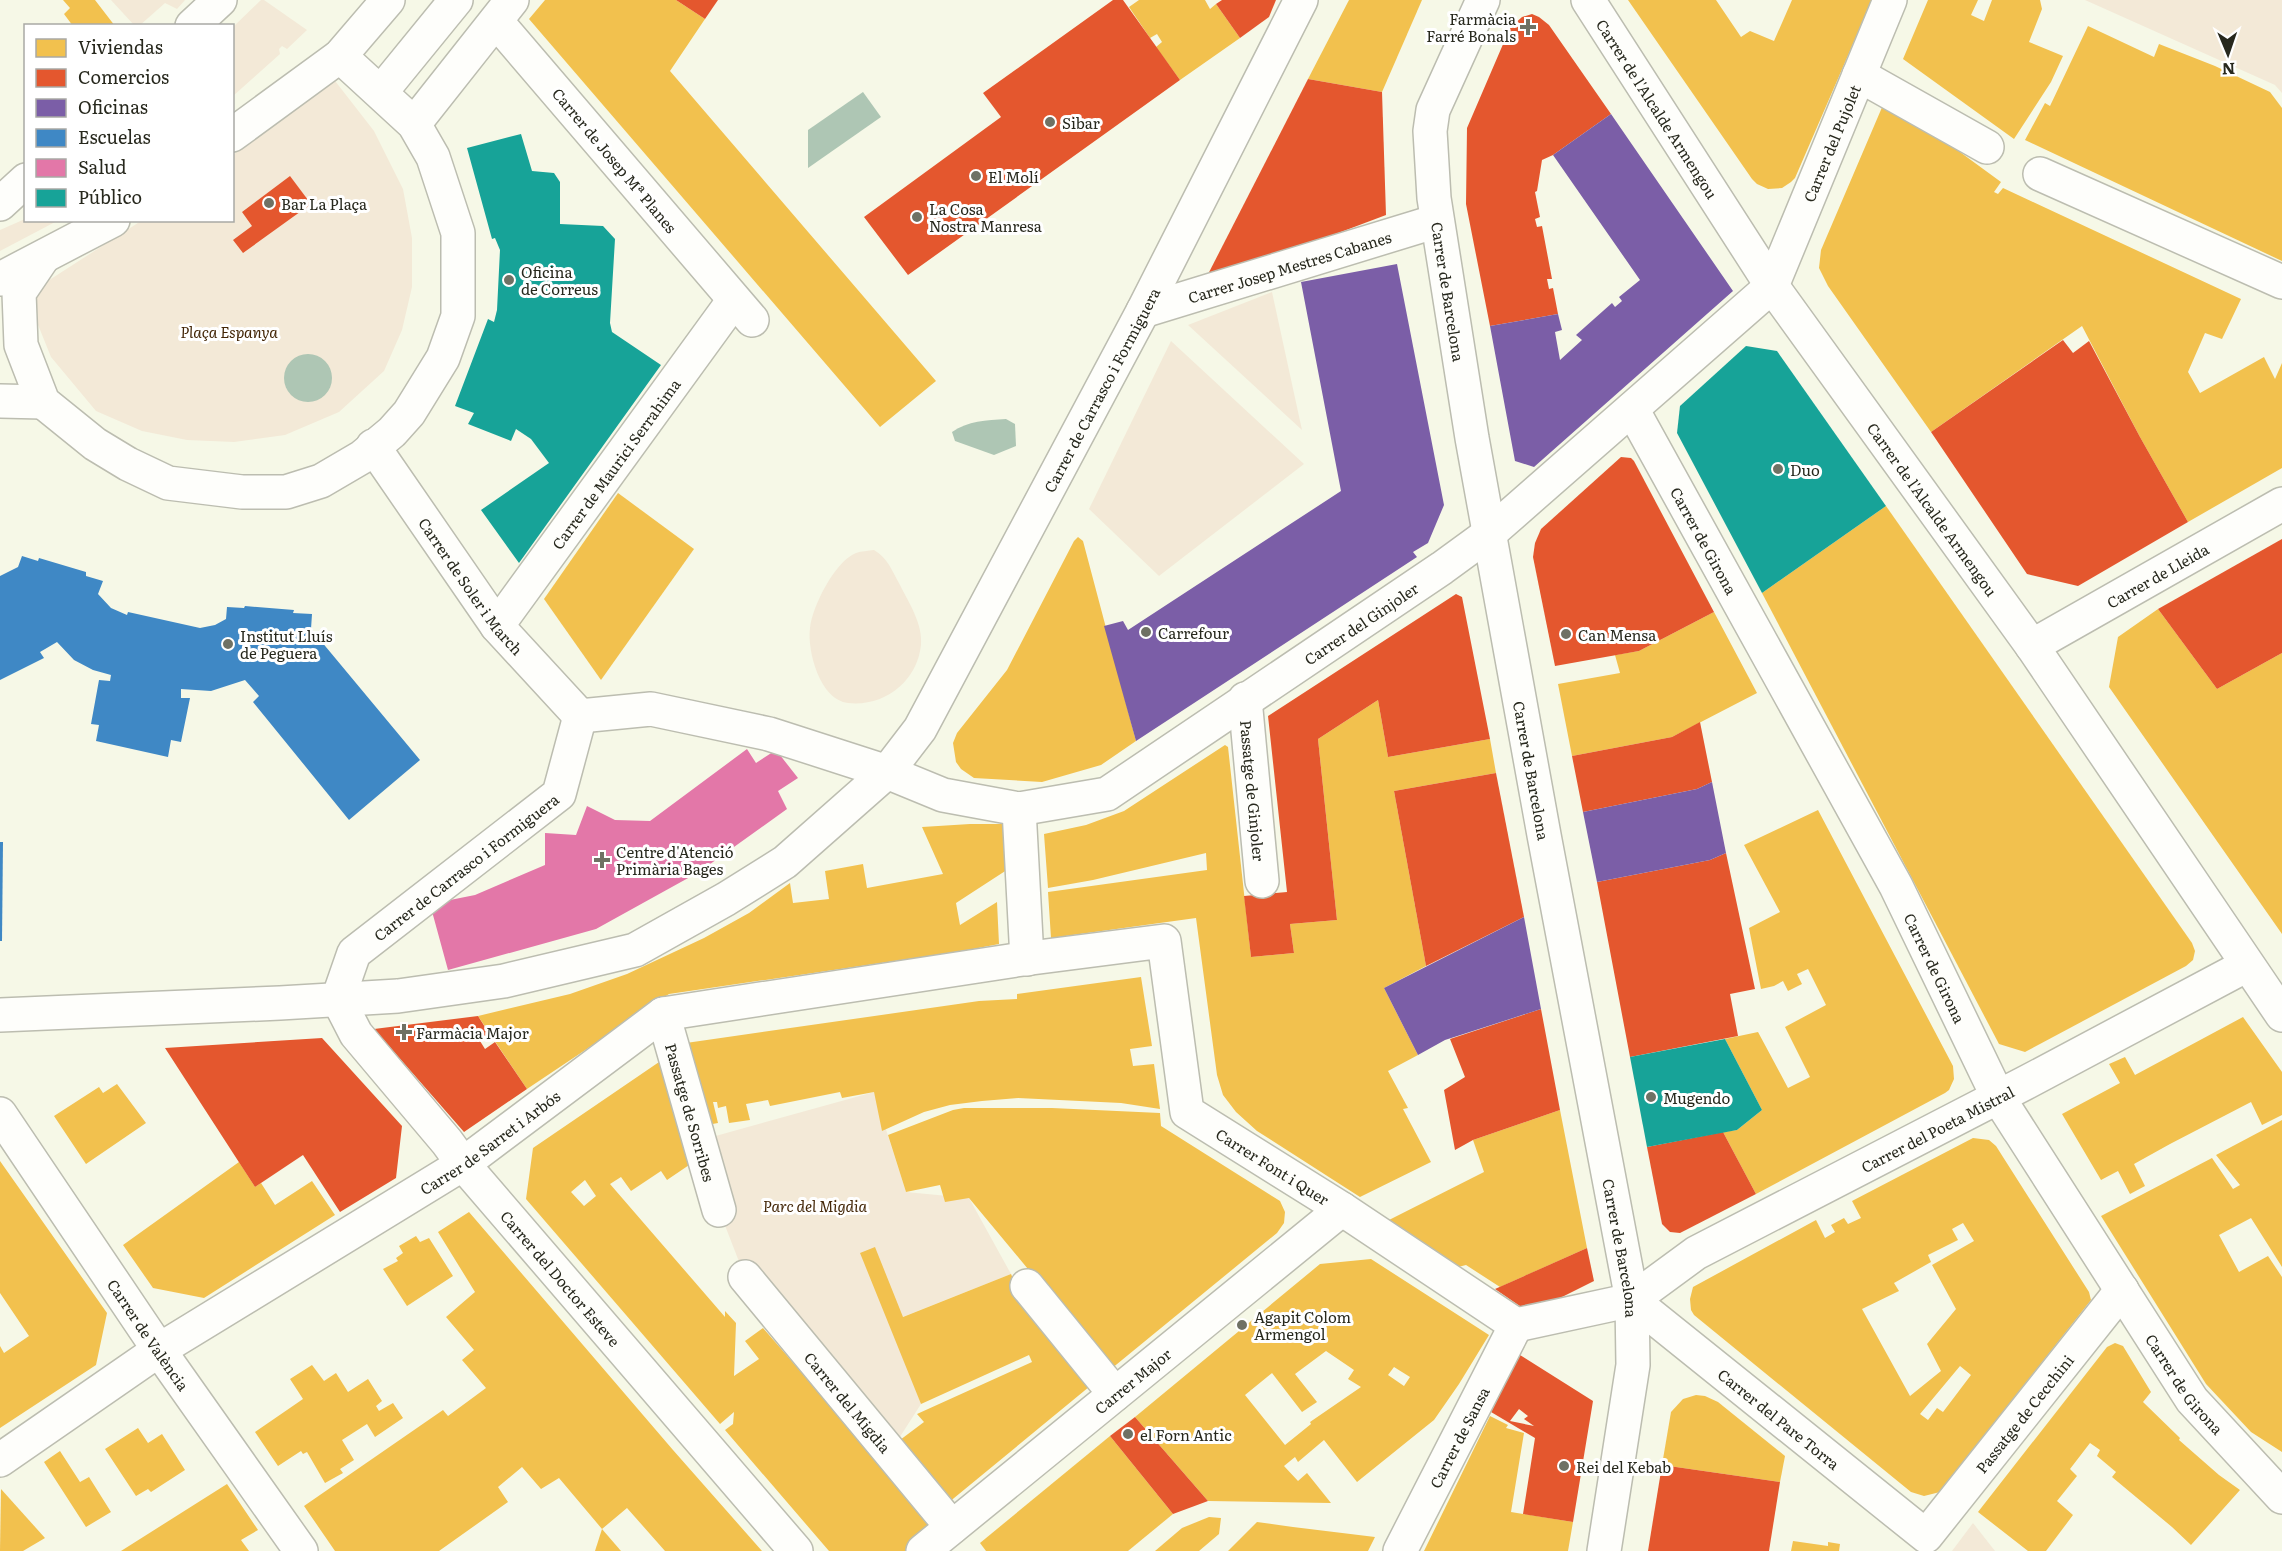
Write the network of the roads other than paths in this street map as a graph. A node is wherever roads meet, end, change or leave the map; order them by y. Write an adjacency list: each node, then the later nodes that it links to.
1 (220, 0): 9 (street)
2 (388, 0): 10 (street)
3 (456, 0): 12 (street)
4 (1301, 0): 26 (street, Carrer de Carrasco i Formiguera)
5 (1483, 0): 19 (street, Carrer de Barcelona)
6 (1588, 0): 24 (street, Carrer de l'Alcalde Armengou)
7 (1890, 0): 11 (street, Carrer del Pujolet)
8 (504, 10): 13 (street); 25 (street, Carrer de Josep Mª Planes)
9 (194, 24)
10 (340, 56): 12 (street); 14 (street)
11 (1859, 75): 15 (street); 24 (street, Carrer del Pujolet)
12 (381, 92): 13 (street)
13 (414, 124): 30 (street)
14 (234, 134)
15 (1987, 147)
16 (2040, 174): 23 (street)
17 (24, 182): 18 (street)
18 (0, 204)
19 (1437, 221): 26 (street, Carrer Josep Mestres Cabanes); 32 (street, Carrer de Barcelona)
20 (109, 222): 21 (street)
21 (42, 259): 22 (street); 28 (street)
22 (0, 279)
23 (2282, 282)
24 (1772, 286): 29 (street, Carrer del Ginjoler); 34 (street, Carrer de l'Alcalde Armengou)
25 (743, 310): 33 (street, Carrer de Maurici Serrahima)
26 (1143, 311): 37 (street, Carrer de Carrasco i Formiguera)
27 (0, 401): 28 (street)
28 (43, 402): 30 (street)
29 (1632, 409): 32 (street, Carrer del Ginjoler); 46 (street, Carrer de Girona)
30 (374, 446): 33 (street, Carrer de Soler i March)
31 (2282, 504): 34 (street, Carrer de Lleida)
32 (1490, 534): 35 (street, Carrer del Ginjoler); 54 (street, Carrer de Barcelona)
33 (497, 626): 36 (street, Carrer de Soler i March)
34 (2032, 646): 41 (street, Carrer de l'Alcalde Armengou)
35 (1245, 699): 38 (street, Carrer del Ginjoler); 39 (street, Passatge de Ginjoler)
36 (579, 716): 37 (street); 42 (street, Carrer de Carrasco i Formiguera)
37 (887, 771): 38 (street, Carrer del Ginjoler); 42 (street, Carrer de Carrasco i Formiguera)
38 (1019, 809): 40 (street)
39 (1262, 881)
40 (1027, 959): 43 (street, Carrer de Sarret i Arbós); 50 (street, Carrer Font i Quer)
41 (2247, 965): 45 (street, Carrer de l'Alcalde Armengou); 46 (street, Carrer del Poeta Mistral)
42 (338, 999): 44 (street, Carrer de Carrasco i Formiguera); 48 (street, Carrer del Doctor Esteve)
43 (663, 1014): 48 (street, Carrer de Sarret i Arbós); 49 (street, Passatge de Sorribes)
44 (0, 1015)
45 (2282, 1015)
46 (1998, 1097): 53 (street, Carrer de Girona); 54 (street, Carrer del Poeta Mistral)
47 (0, 1114): 56 (street, Carrer de València)
48 (463, 1164): 56 (street, Carrer de Sarret i Arbós); 63 (street, Carrer del Doctor Esteve)
49 (719, 1209)
50 (1342, 1209): 55 (street, Carrer Font i Quer); 57 (street, Carrer Major)
51 (745, 1277): 60 (street, Carrer del Migdia)
52 (1027, 1286): 57 (street)
53 (2122, 1290): 59 (street, Carrer de Girona); 61 (street, Passatge de Cecchini)
54 (1632, 1300): 55 (street); 61 (street, Carrer del Pare Torra); 66 (street, Carrer de Barcelona)
55 (1516, 1325): 65 (street, Carrer de Sansa)
56 (159, 1350): 58 (street, Carrer de Sarret i Arbós); 62 (street, Carrer de València)
57 (1115, 1394): 60 (street, Carrer Major)
58 (0, 1460)
59 (2282, 1497)
60 (952, 1527): 64 (street, Carrer Major)
61 (1926, 1536)
62 (301, 1551)
63 (796, 1551)
64 (923, 1551)
65 (1400, 1551)
66 (1604, 1551)

